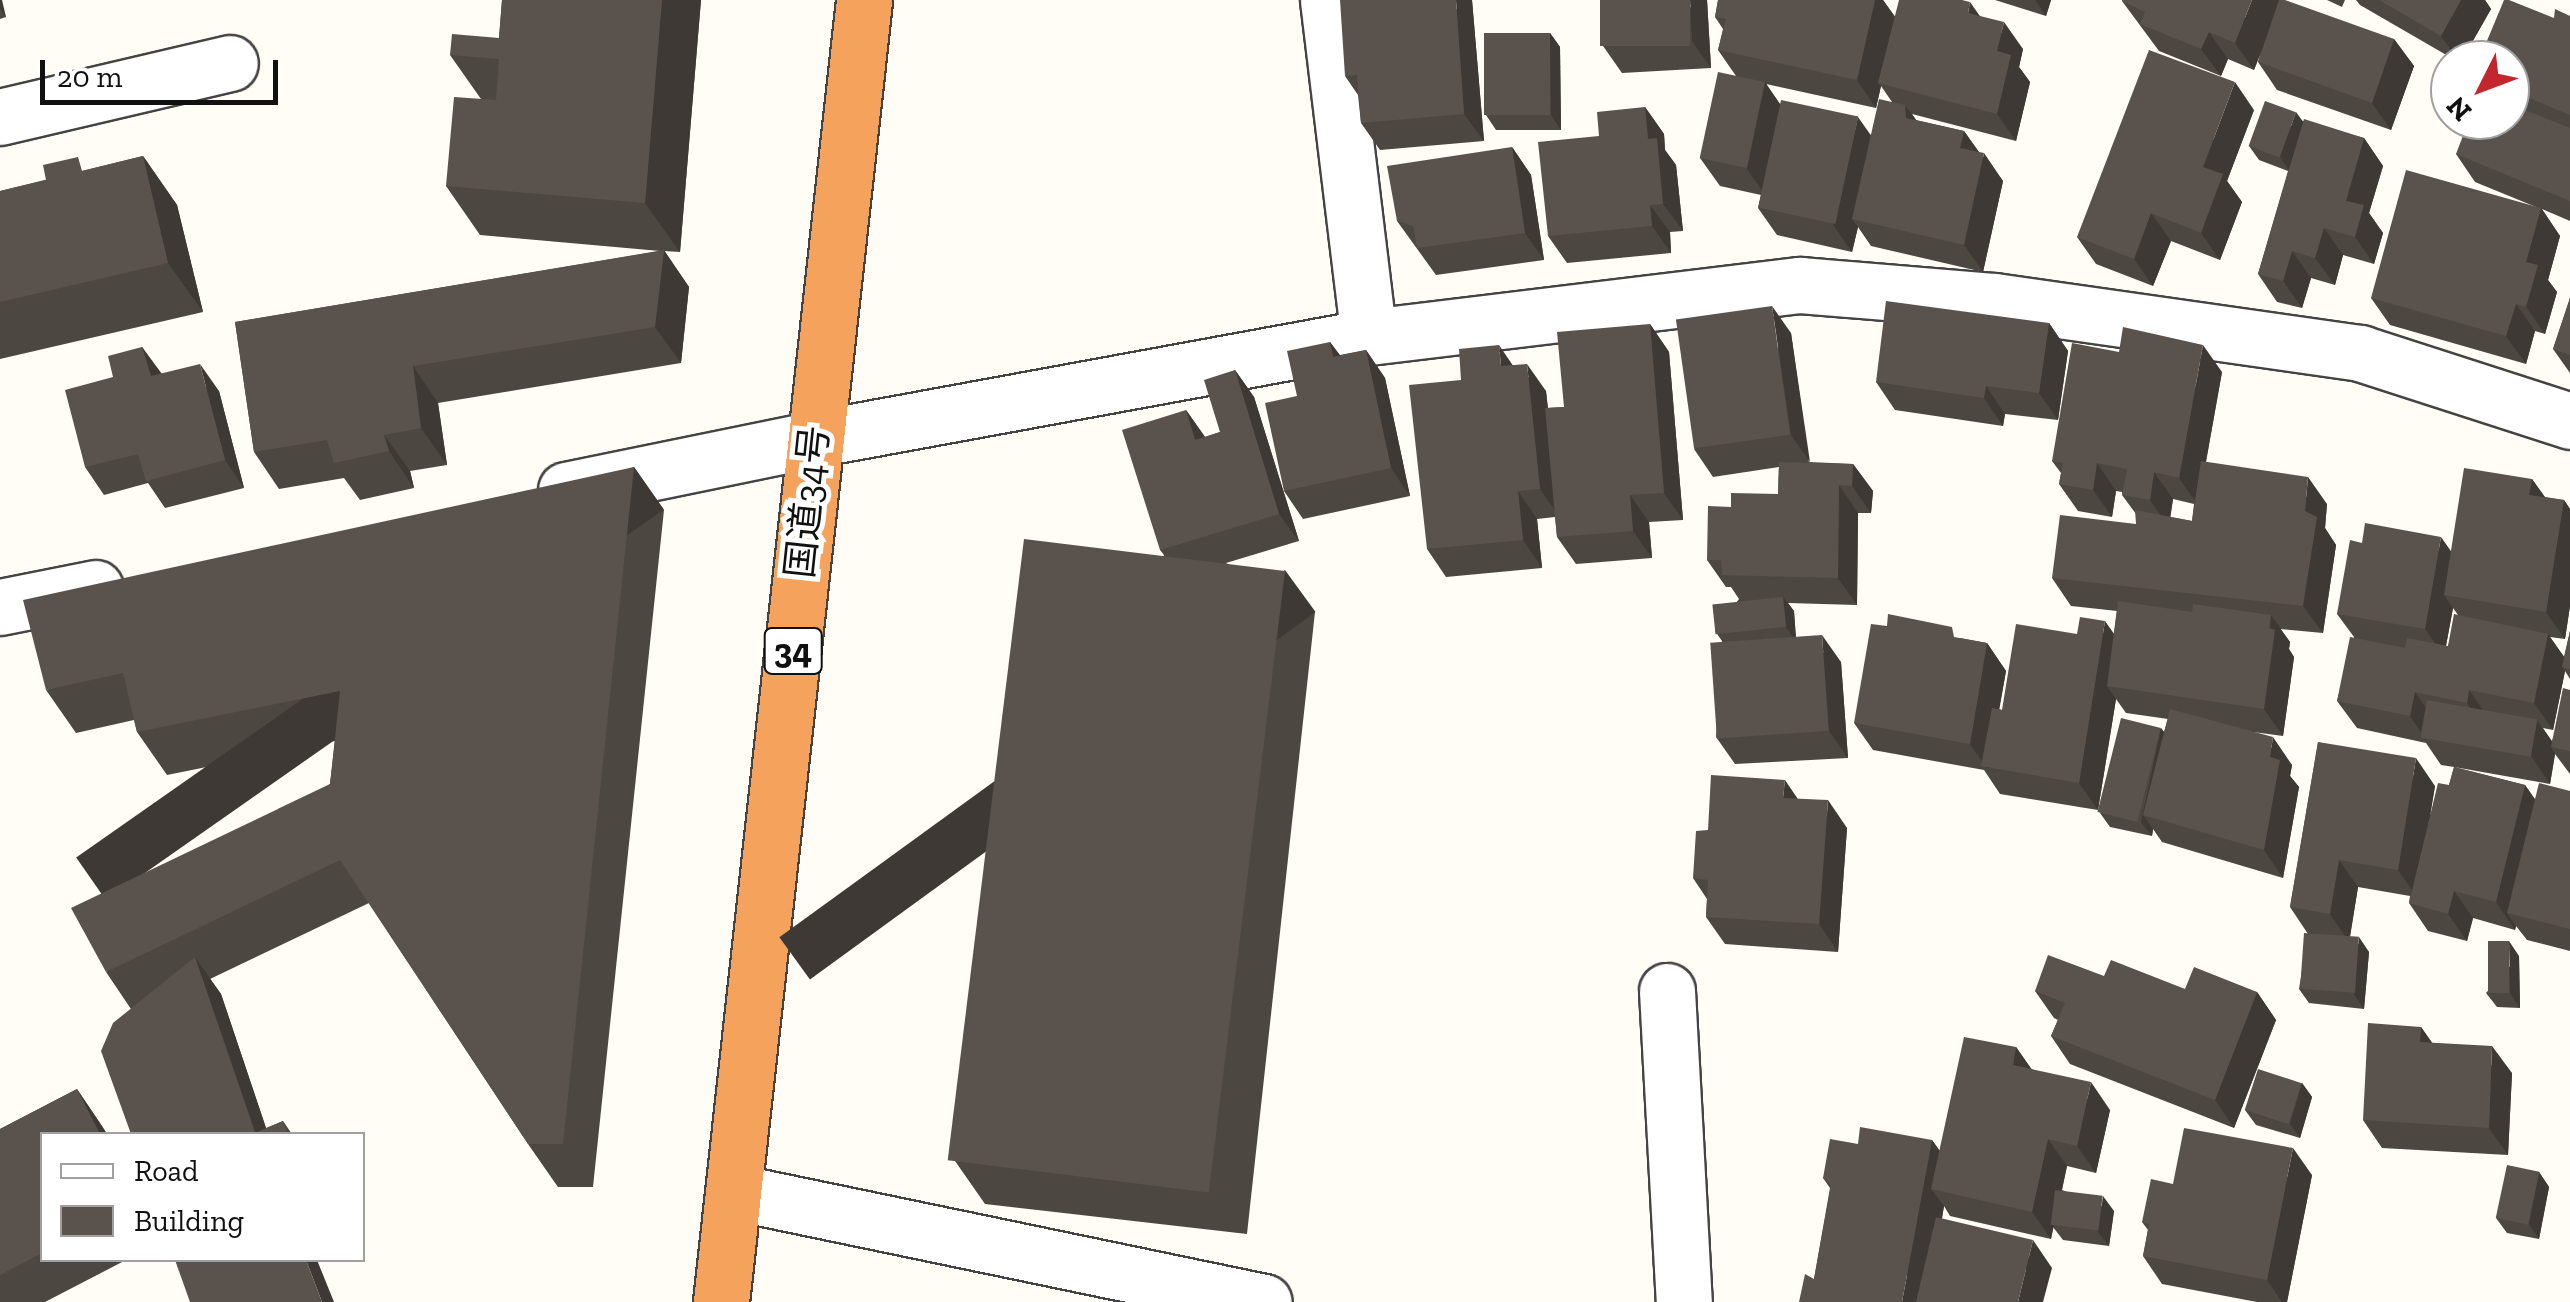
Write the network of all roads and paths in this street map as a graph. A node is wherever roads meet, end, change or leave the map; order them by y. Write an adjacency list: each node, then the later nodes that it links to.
1 (864, 0): 7 (highway, 国道34号 / 34)
2 (1328, 0): 5 (street)
3 (230, 63): 4 (street)
4 (0, 118)
5 (1370, 337): 6 (street); 7 (street)
6 (2570, 421)
7 (814, 439): 8 (street); 12 (highway, 国道34号 / 34)
8 (523, 499)
9 (136, 579): 10 (street)
10 (0, 607)
11 (1667, 991): 15 (street)
12 (735, 1192): 13 (highway, 国道34号 / 34); 14 (street)
13 (721, 1302)
14 (1264, 1302)
15 (1684, 1302)

